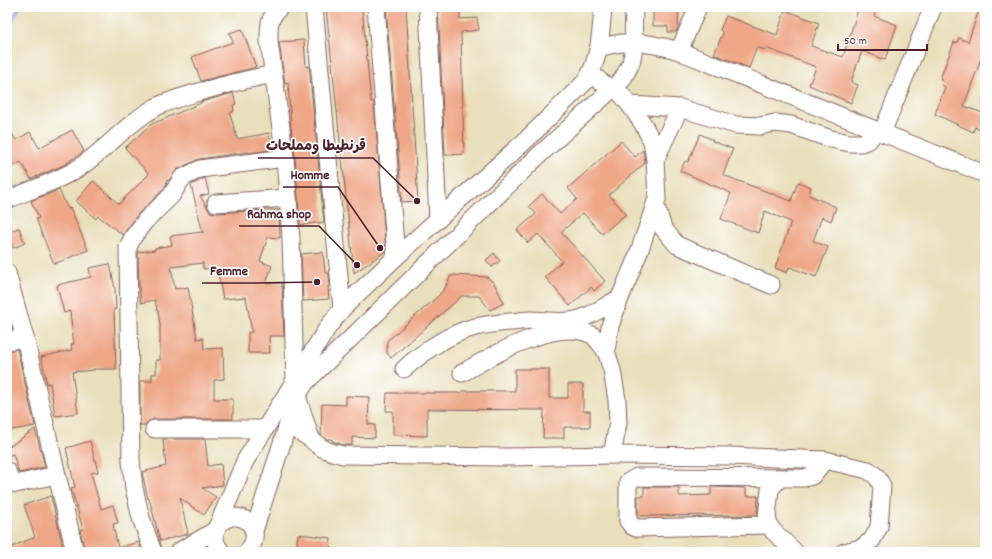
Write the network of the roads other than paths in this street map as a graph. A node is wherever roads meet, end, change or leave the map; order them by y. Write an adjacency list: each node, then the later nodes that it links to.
1 (280, 7): 13 (street)
2 (314, 7): 30 (street)
3 (376, 7): 26 (street)
4 (428, 7): 25 (street)
5 (603, 7): 10 (street)
6 (634, 7): 9 (street)
7 (698, 7): 11 (street)
8 (933, 7): 17 (street)
9 (633, 44): 10 (street); 11 (street); 14 (street)
10 (599, 48): 12 (street)
11 (678, 51): 17 (street)
12 (591, 73): 14 (street); 25 (street)
13 (274, 74): 18 (street); 22 (street)
14 (613, 89): 15 (street); 36 (street)
15 (630, 105): 16 (street); 19 (street)
16 (680, 108): 17 (street); 19 (street)
17 (878, 132): 20 (street)
18 (284, 158): 21 (street); 50 (street)
19 (655, 160): 24 (street)
20 (984, 172)
21 (288, 198): 23 (street); 36 (street)
22 (7, 200)
23 (216, 203)
24 (655, 204): 28 (street); 29 (street)
25 (438, 220): 26 (street)
26 (396, 257): 30 (street)
27 (7, 273): 31 (street)
28 (771, 285)
29 (620, 298): 33 (street); 34 (street)
30 (342, 309): 36 (street)
31 (25, 338): 32 (street); 44 (street)
32 (7, 341)
33 (606, 351): 35 (street); 41 (street)
34 (404, 369)
35 (462, 373)
36 (296, 388): 37 (street); 39 (street); 40 (street)
37 (287, 427): 40 (street); 48 (street)
38 (154, 429): 39 (street)
39 (264, 429): 47 (street)
40 (311, 439): 41 (street)
41 (612, 455): 42 (street)
42 (825, 460): 45 (street); 54 (street)
43 (7, 471): 44 (street)
44 (56, 475): 49 (street)
45 (780, 478): 46 (street); 46 (street)
46 (769, 525): 53 (street)
47 (216, 529): 48 (street); 51 (street); 52 (street)
48 (252, 544)
49 (75, 552)
50 (153, 552)
51 (178, 552)
52 (222, 552)
53 (795, 552)
54 (844, 552)

